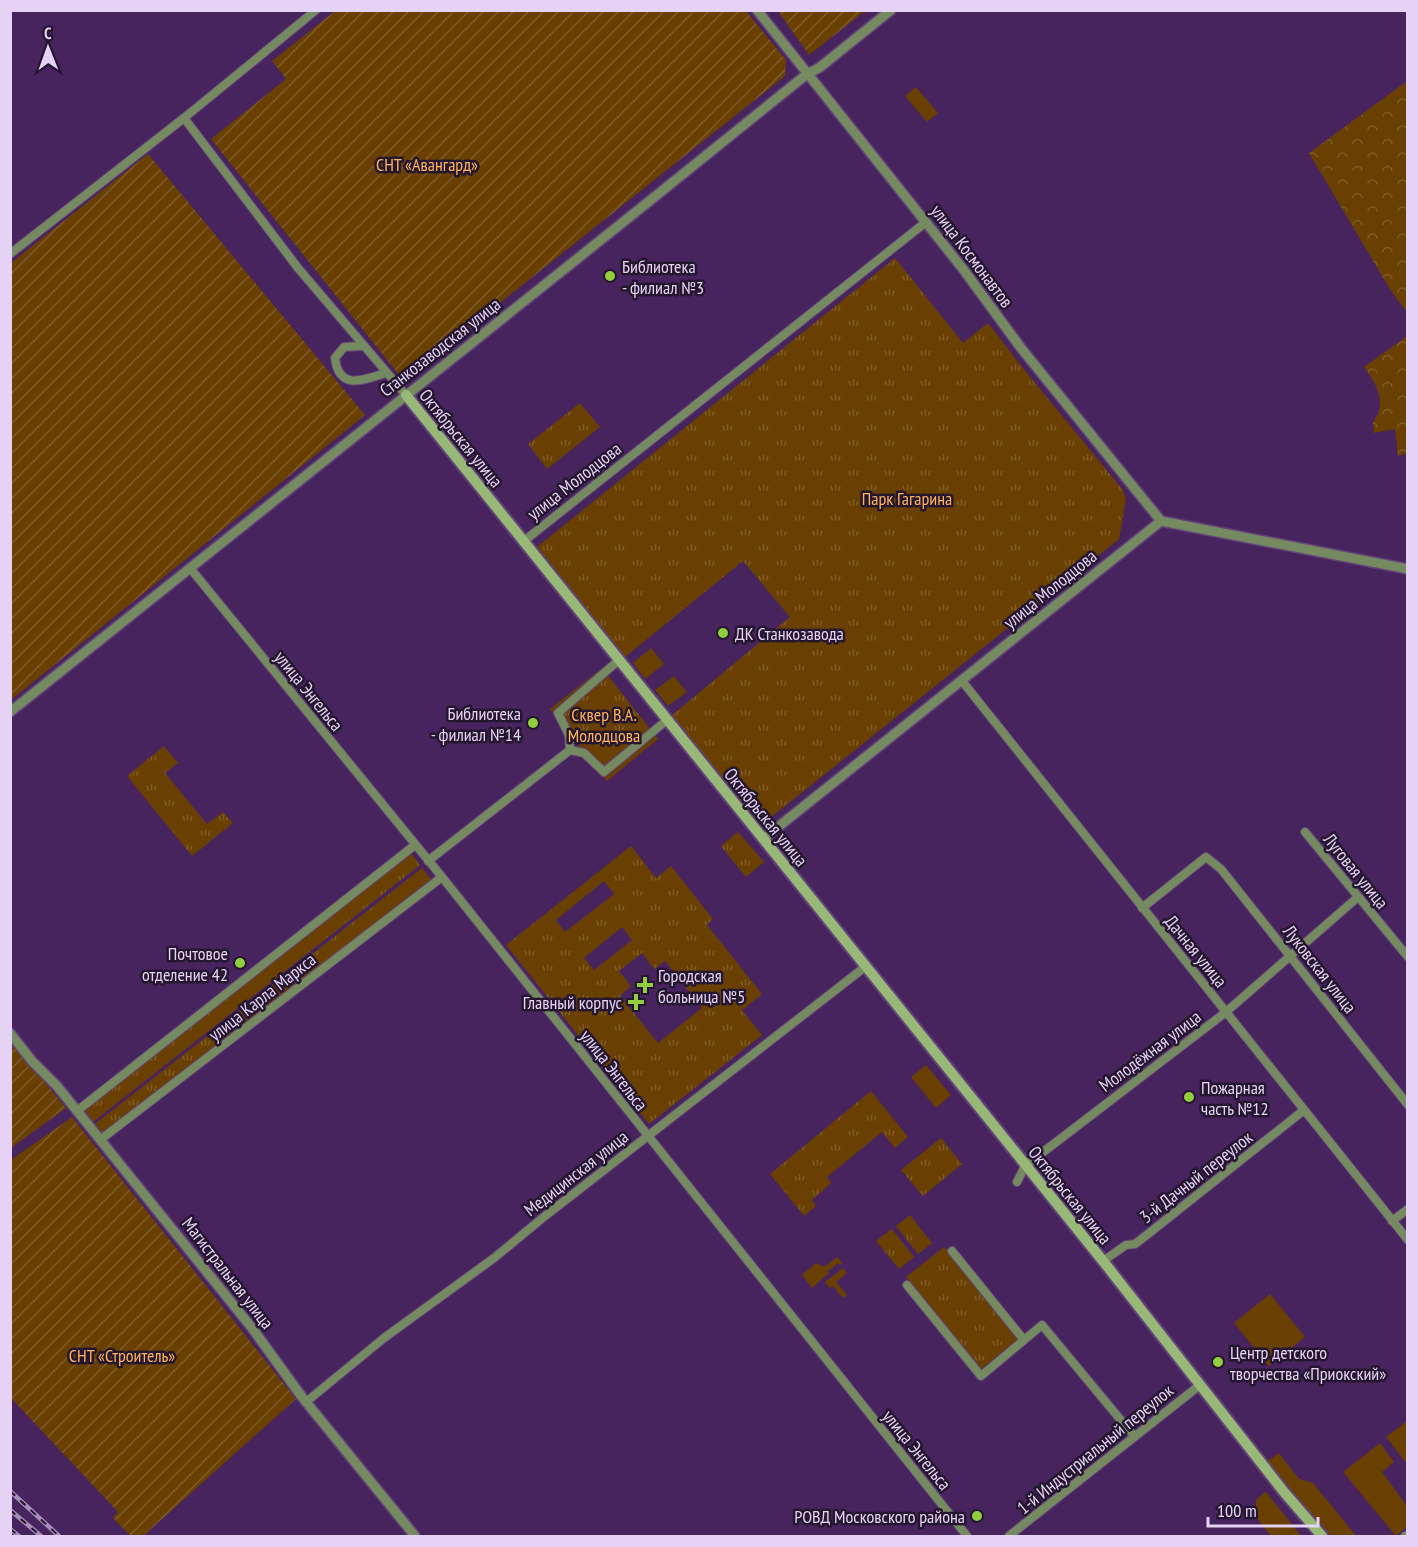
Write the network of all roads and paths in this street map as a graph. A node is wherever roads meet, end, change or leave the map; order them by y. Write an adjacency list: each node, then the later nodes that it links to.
1 (316, 10): 5 (street)
2 (757, 10): 4 (street, улица Космонавтов)
3 (891, 10): 4 (street, Станкозаводская улица)
4 (807, 74): 6 (street, улица Космонавтов); 10 (street, Станкозаводская улица)
5 (184, 118): 7 (street); 8 (street, Октябрьская улица)
6 (926, 222): 11 (street, улица Космонавтов); 12 (street, улица Молодцова)
7 (10, 254)
8 (362, 346): 9 (street, Октябрьская улица); 9 (street)
9 (386, 373): 10 (street, Октябрьская улица)
10 (405, 395): 12 (main road, Октябрьская улица); 13 (street, Станкозаводская улица)
11 (1161, 521): 14 (street); 16 (street, улица Молодцова)
12 (524, 541): 15 (main road, Октябрьская улица)
13 (190, 568): 17 (street, Станкозаводская улица); 22 (street, улица Энгельса)
14 (1407, 569)
15 (619, 660): 18 (main road, Октябрьская улица); 19 (street)
16 (962, 681): 21 (street, улица Молодцова); 26 (street, Дачная улица)
17 (10, 712)
18 (667, 720): 19 (street); 21 (main road, Октябрьская улица)
19 (570, 750): 23 (street)
20 (1305, 831): 25 (street, Луговая улица)
21 (763, 839): 29 (main road, Октябрьская улица)
22 (415, 845): 23 (street, улица Энгельса); 34 (street, улица Карла Маркса)
23 (428, 861): 24 (street, улица Энгельса)
24 (442, 877): 35 (street, улица Энгельса); 36 (street, улица Карла Маркса)
25 (1358, 897): 27 (street, Молодёжная улица); 28 (street, Луговая улица)
26 (1142, 908): 27 (street, Луковская улица); 30 (street, Дачная улица)
27 (1290, 955): 30 (street, Молодёжная улица); 32 (street, Луковская улица)
28 (1407, 957)
29 (865, 967): 35 (street, Медицинская улица); 37 (main road, Октябрьская улица)
30 (1226, 1012): 33 (street, Дачная улица); 37 (street, Молодёжная улица)
31 (10, 1033): 34 (street, Магистральная улица)
32 (1407, 1105)
33 (1304, 1110): 40 (street, Дачная улица); 43 (street, 3-й Дачный переулок)
34 (77, 1111): 36 (street, Магистральная улица)
35 (647, 1136): 47 (street, улица Энгельса); 49 (street, Медицинская улица)
36 (100, 1140): 49 (street, Магистральная улица)
37 (1025, 1166): 38 (street, Молодёжная улица); 43 (main road, Октябрьская улица)
38 (1017, 1182)
39 (1407, 1209): 40 (street)
40 (1392, 1221): 41 (street, Дачная улица)
41 (1407, 1240)
42 (952, 1251): 46 (street)
43 (1103, 1261): 48 (main road, Октябрьская улица)
44 (906, 1285): 46 (street)
45 (820, 1337): 47 (street)
46 (1024, 1340): 50 (street)
47 (812, 1343): 52 (street, улица Энгельса)
48 (1200, 1385): 50 (street, 1-й Индустриальный переулок); 54 (main road, Октябрьская улица)
49 (306, 1402): 51 (street, Магистральная улица)
50 (1134, 1436): 53 (street, 1-й Индустриальный переулок)
51 (415, 1536)
52 (967, 1536)
53 (1009, 1536)
54 (1322, 1536)

